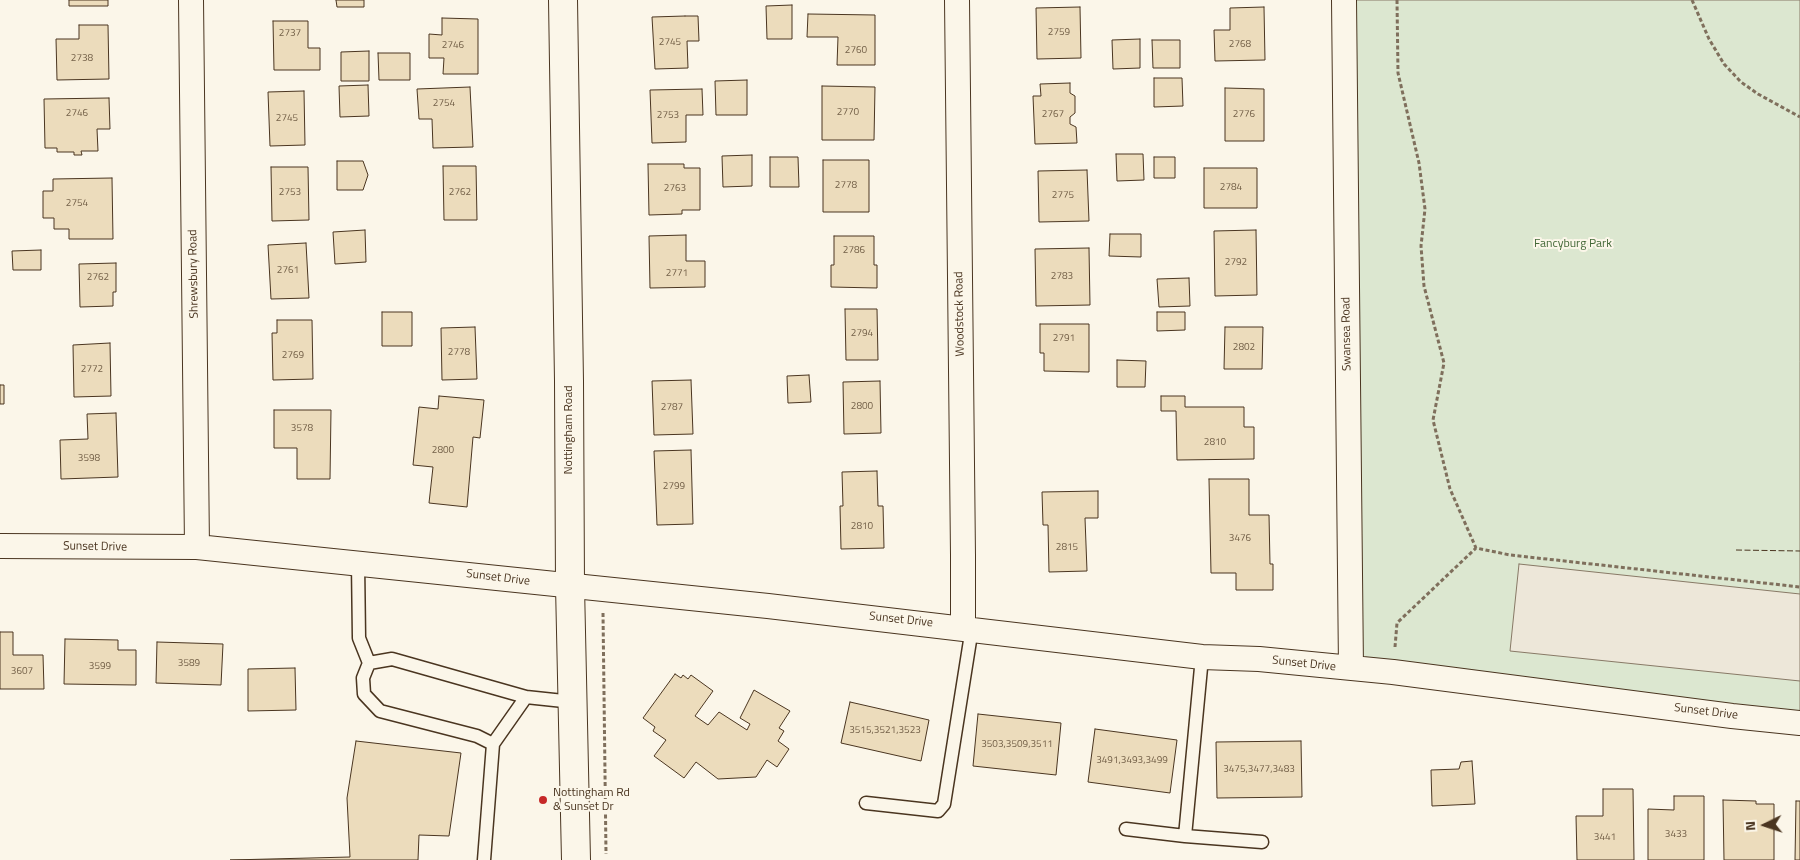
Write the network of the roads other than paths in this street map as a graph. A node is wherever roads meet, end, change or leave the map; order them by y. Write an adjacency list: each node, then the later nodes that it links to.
1 (191, 0): 6 (street, Shrewsbury Road)
2 (564, 0): 8 (street, Nottingham Road)
3 (957, 0): 9 (street, Woodstock Road)
4 (1344, 0): 12 (street, Swansea Road)
5 (0, 546): 6 (street, Sunset Drive)
6 (197, 547): 7 (street, Sunset Drive)
7 (358, 563): 8 (street, Sunset Drive); 11 (lane)
8 (570, 586): 9 (street, Sunset Drive); 14 (street, Nottingham Road)
9 (967, 628): 10 (street, Sunset Drive); 17 (lane)
10 (1202, 657): 12 (street, Sunset Drive); 19 (lane)
11 (369, 663): 13 (lane); 16 (lane)
12 (1351, 668): 15 (street, Sunset Drive)
13 (526, 697): 14 (lane); 16 (lane)
14 (573, 702): 22 (street, Nottingham Road)
15 (1800, 723)
16 (492, 744): 21 (lane)
17 (866, 803)
18 (1126, 829): 19 (lane)
19 (1185, 836): 20 (lane)
20 (1262, 842)
21 (484, 860)
22 (576, 860)

